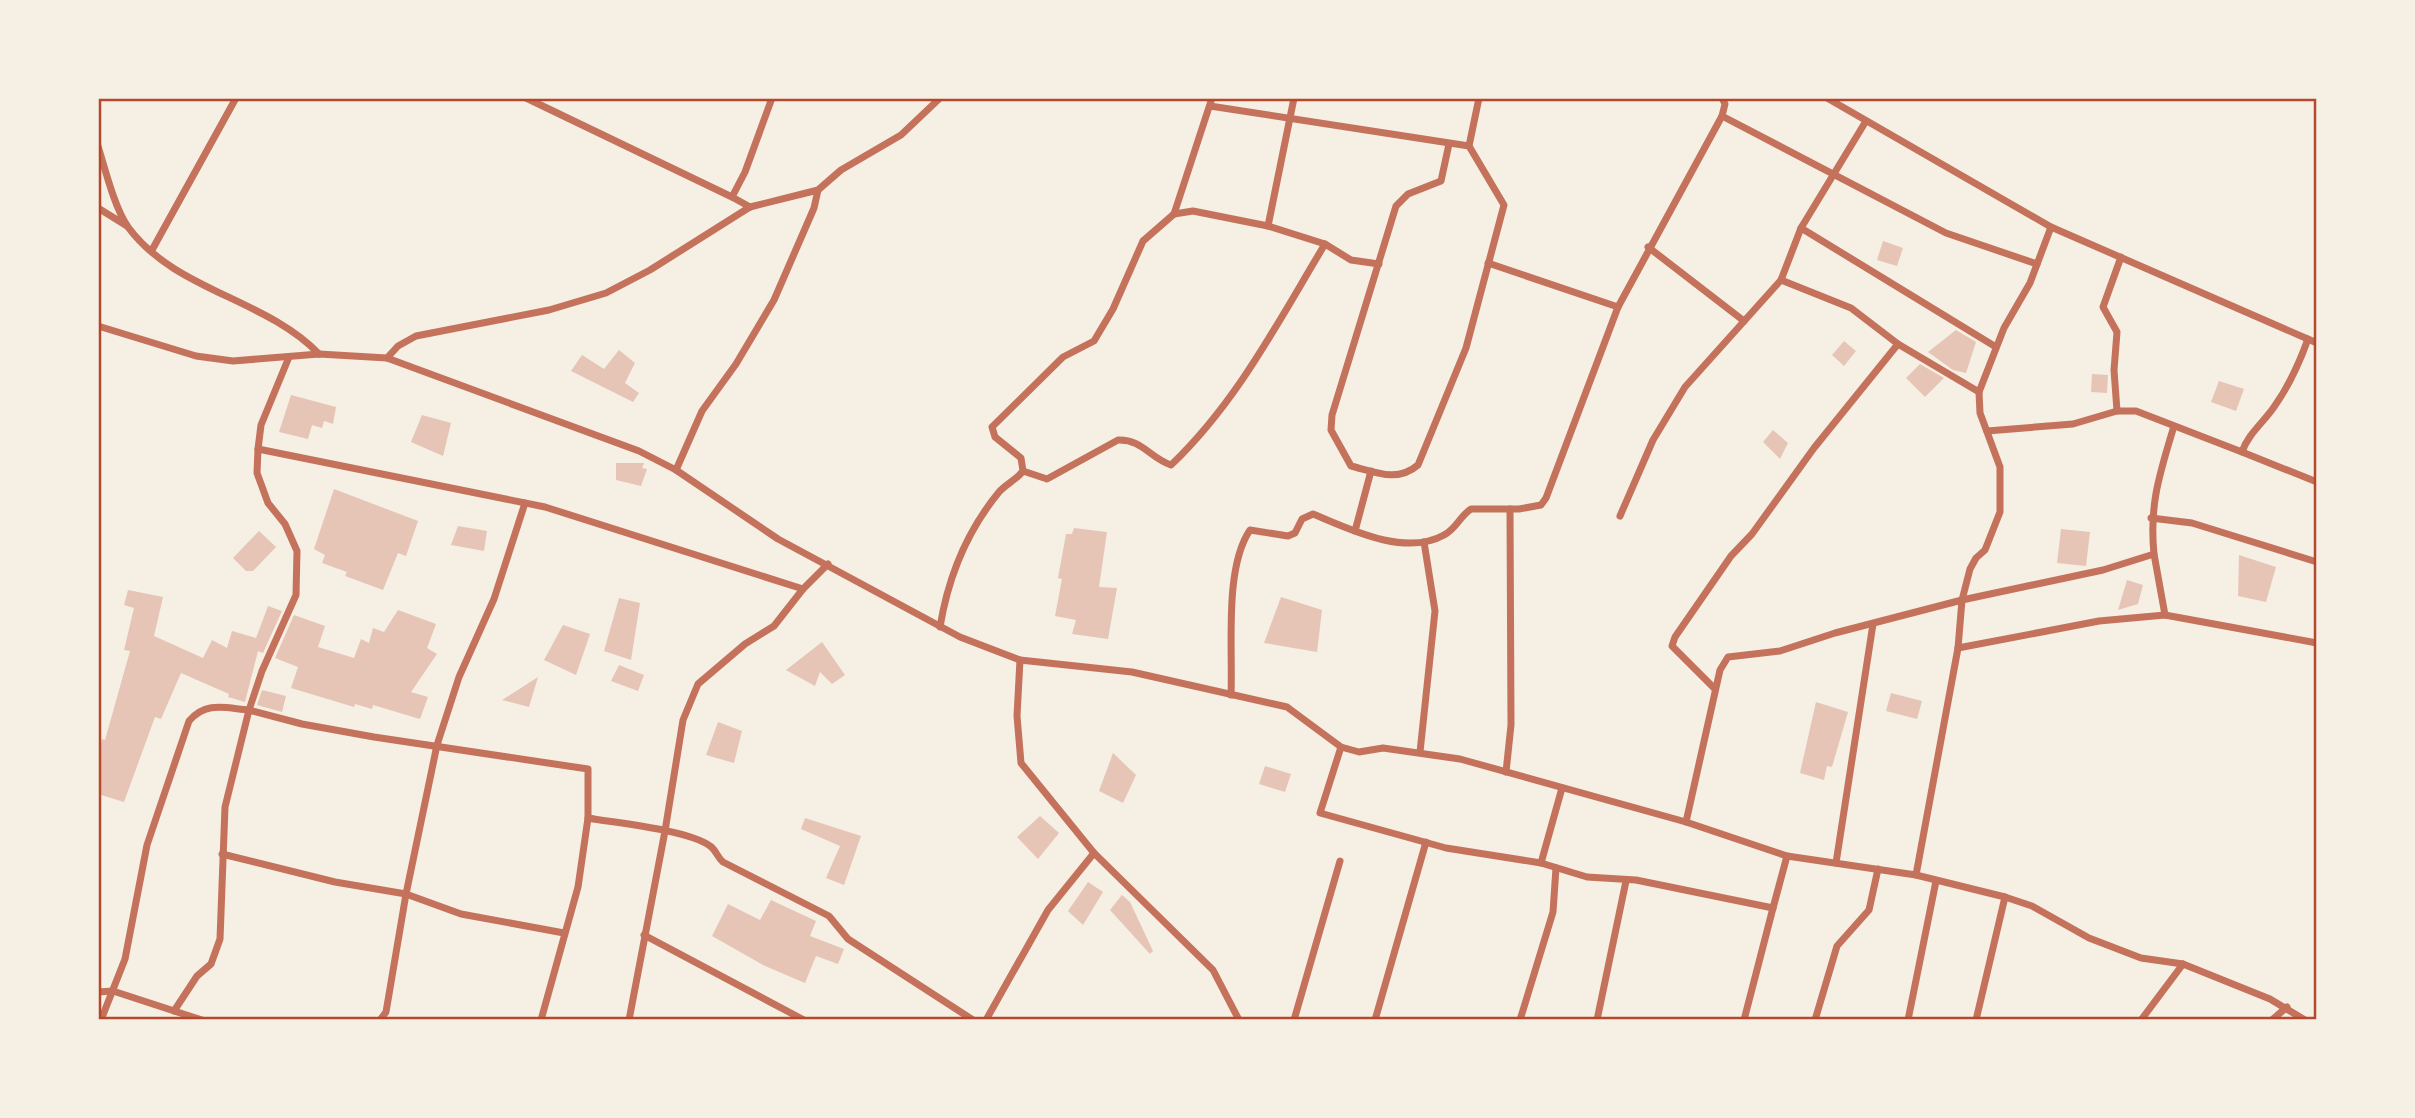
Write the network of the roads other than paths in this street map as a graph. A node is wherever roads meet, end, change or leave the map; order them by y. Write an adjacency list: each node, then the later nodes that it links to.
1 (236, 98): 28 (street)
2 (526, 98): 18 (street)
3 (772, 98): 18 (street)
4 (940, 98): 17 (street)
5 (1294, 98): 11 (street)
6 (1479, 98): 15 (street)
7 (1722, 98): 10 (street)
8 (1827, 98): 12 (street)
9 (1211, 102): 11 (street); 21 (street)
10 (1722, 116): 16 (street); 27 (street)
11 (1290, 118): 13 (street); 23 (street)
12 (1866, 121): 16 (street); 24 (street)
13 (1449, 144): 15 (street); 31 (street)
14 (98, 146): 22 (street)
15 (1469, 146): 30 (street)
16 (1834, 173): 25 (street); 32 (street)
17 (818, 190): 19 (street); 50 (street)
18 (732, 197): 19 (street)
19 (750, 207): 43 (street)
20 (98, 208): 22 (street)
21 (1174, 214): 23 (street); 51 (street)
22 (128, 226): 28 (street)
23 (1268, 226): 26 (street)
24 (2051, 227): 29 (street); 32 (street)
25 (1801, 228): 33 (street); 40 (street)
26 (1325, 244): 31 (street); 51 (street)
27 (1648, 247): 34 (street); 35 (street)
28 (152, 250): 41 (street)
29 (2121, 257): 37 (street); 45 (street)
30 (1488, 263): 34 (street); 52 (street)
31 (1379, 264): 52 (street)
32 (2038, 264): 40 (street)
33 (1781, 280): 35 (street); 39 (street)
34 (1618, 307): 55 (street)
35 (1744, 321): 56 (street)
36 (98, 326): 42 (street)
37 (2308, 339): 38 (street); 49 (street)
38 (2317, 343)
39 (1898, 344): 44 (street); 71 (street)
40 (1996, 347): 44 (street)
41 (320, 354): 42 (street); 43 (street)
42 (289, 357): 48 (street)
43 (387, 358): 50 (street)
44 (1979, 392): 47 (street)
45 (2117, 411): 46 (street); 47 (street)
46 (2174, 426): 49 (street); 57 (street)
47 (1987, 431): 64 (street)
48 (258, 449): 54 (street); 73 (street)
49 (2242, 452): 53 (street)
50 (676, 470): 62 (street)
51 (1023, 471): 67 (street)
52 (1371, 471): 58 (street)
53 (2317, 482)
54 (525, 503): 63 (street); 74 (street)
55 (1510, 509): 59 (street); 77 (street)
56 (1620, 516)
57 (2151, 518): 60 (street); 61 (street)
58 (1355, 531): 59 (street); 72 (street)
59 (1424, 541): 76 (street)
60 (2154, 554): 64 (street); 65 (street)
61 (2317, 562)
62 (828, 564): 63 (street); 67 (street)
63 (803, 589): 81 (street)
64 (1962, 600): 66 (street); 69 (street)
65 (2165, 615): 68 (street); 69 (street)
66 (1873, 624): 71 (street); 88 (street)
67 (940, 627): 70 (street)
68 (2317, 643)
69 (1958, 648): 91 (street)
70 (1020, 660): 72 (street); 83 (street)
71 (1715, 689): 80 (street)
72 (1231, 695): 75 (street)
73 (249, 710): 74 (street); 84 (street); 101 (street)
74 (437, 745): 79 (street); 94 (street)
75 (1341, 747): 76 (street); 82 (street)
76 (1420, 752): 77 (street)
77 (1506, 772): 78 (street)
78 (1562, 788): 80 (street); 87 (street)
79 (588, 818): 81 (street); 97 (street)
80 (1686, 822): 85 (street)
81 (666, 831): 98 (street); 110 (street)
82 (1426, 842): 87 (street); 114 (street)
83 (1094, 853): 111 (street); 112 (street)
84 (222, 854): 94 (street); 103 (street)
85 (1787, 856): 88 (street); 96 (street)
86 (1340, 861): 113 (street)
87 (1541, 863): 89 (street)
88 (1836, 863): 90 (street)
89 (1556, 868): 92 (street); 115 (street)
90 (1878, 869): 91 (street); 118 (street)
91 (1916, 874): 93 (street)
92 (1626, 881): 96 (street); 116 (street)
93 (1936, 881): 95 (street); 119 (street)
94 (406, 894): 97 (street); 106 (street)
95 (2005, 897): 99 (street); 120 (street)
96 (1773, 908): 117 (street)
97 (564, 933): 107 (street)
98 (644, 935): 108 (street); 109 (street)
99 (2183, 964): 102 (street); 121 (street)
100 (98, 992): 101 (street)
101 (113, 992): 103 (street); 104 (street)
102 (2287, 1007): 122 (street); 123 (street)
103 (174, 1011): 105 (street)
104 (101, 1020)
105 (202, 1020)
106 (380, 1020)
107 (541, 1020)
108 (629, 1020)
109 (804, 1020)
110 (973, 1020)
111 (986, 1020)
112 (1238, 1020)
113 (1294, 1020)
114 (1376, 1020)
115 (1520, 1020)
116 (1597, 1020)
117 (1744, 1020)
118 (1815, 1020)
119 (1908, 1020)
120 (1976, 1020)
121 (2141, 1020)
122 (2272, 1020)
123 (2305, 1020)

